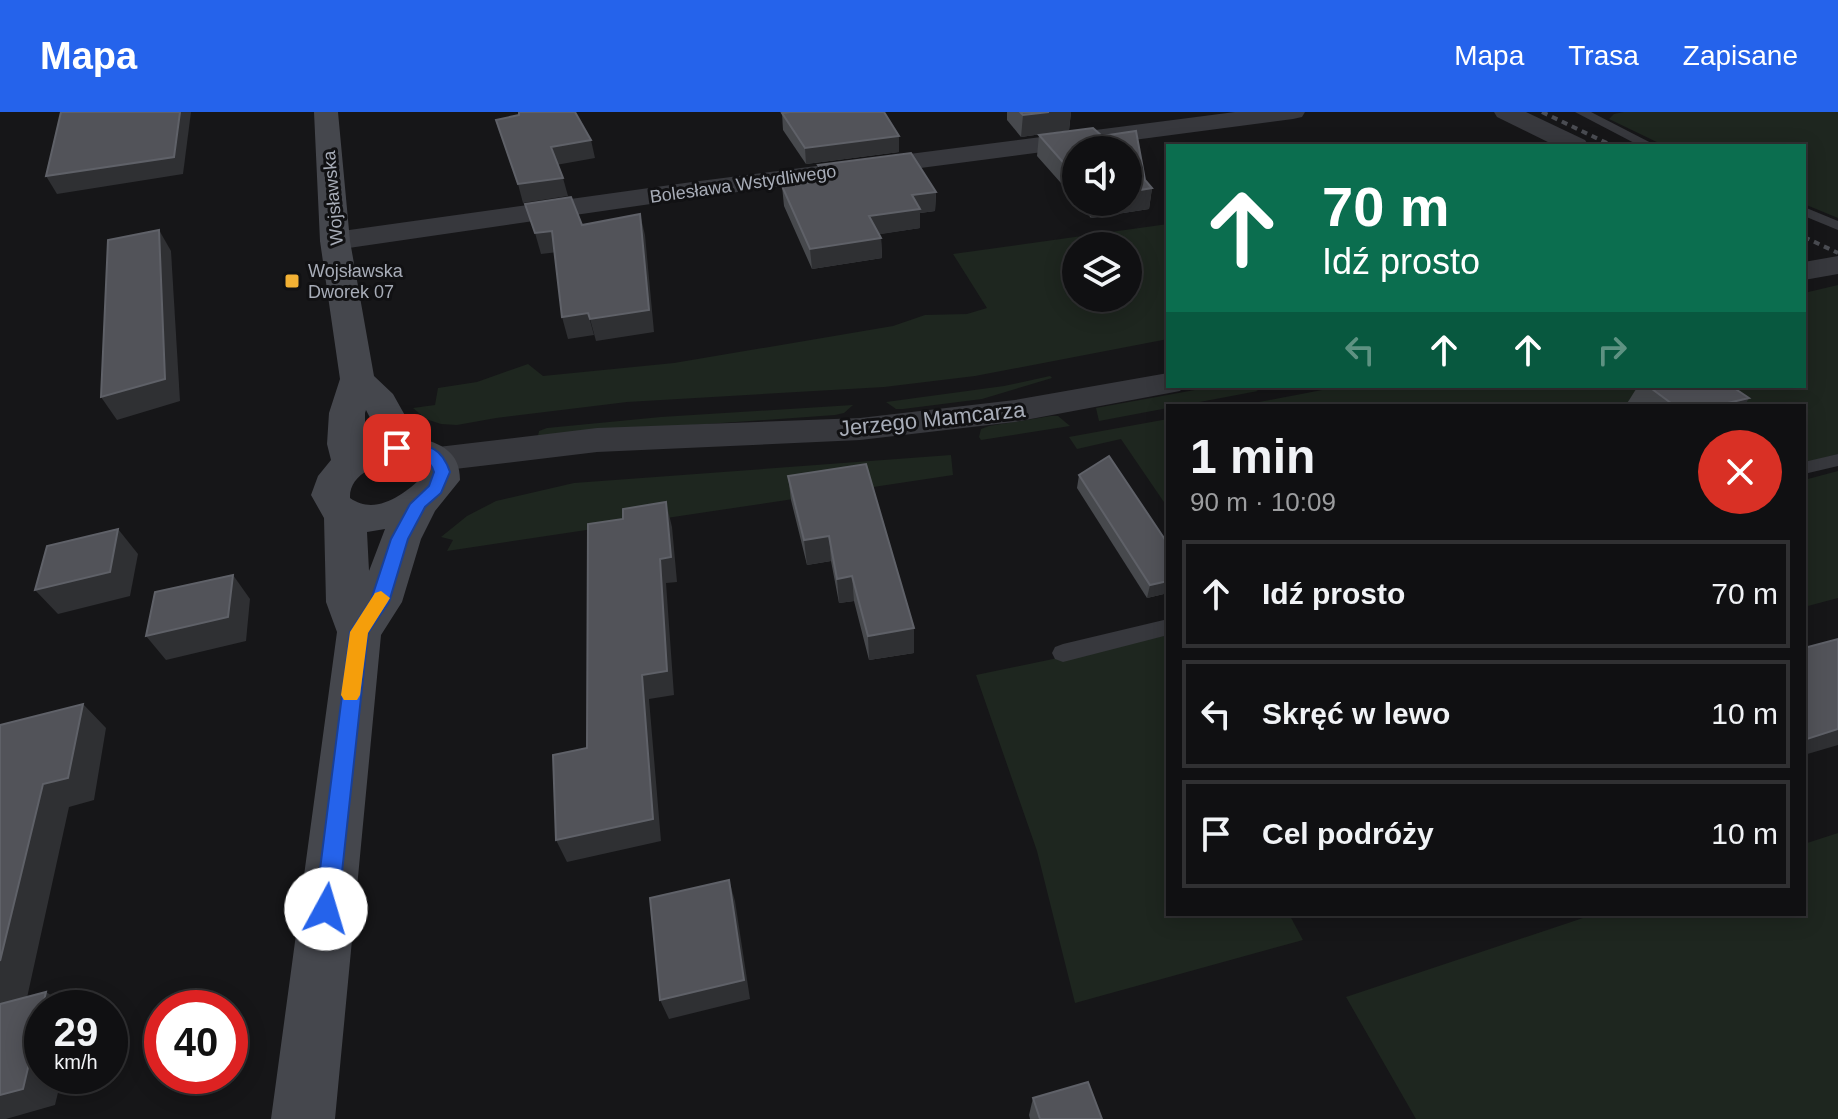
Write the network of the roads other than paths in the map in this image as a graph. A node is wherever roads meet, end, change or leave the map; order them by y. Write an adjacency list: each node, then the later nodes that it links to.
1 (326, 112): 13 (street, Wojsławska)
2 (1071, 112): 6 (street)
3 (1293, 112): 7 (street, Bolesława Wstydliwego)
4 (1506, 112): 9 (street)
5 (1581, 112): 10 (lane)
6 (1101, 136)
7 (1110, 136)
8 (1062, 142): 13 (street, Bolesława Wstydliwego)
9 (1572, 144)
10 (1646, 144)
11 (1806, 212): 12 (lane)
12 (1838, 226)
13 (335, 241): 16 (street, Wojsławska)
14 (1838, 265): 15 (street)
15 (1806, 271)
16 (357, 379): 19 (street, Wojsławska); 21 (street)
17 (1166, 384): 21 (street, Jerzego Mamcarza)
18 (1838, 460): 20 (lane)
19 (351, 464): 21 (street); 22 (street)
20 (1806, 468)
21 (424, 475): 22 (street); 24 (street)
22 (343, 512): 24 (street)
23 (1166, 627): 25 (lane)
24 (359, 632): 26 (street)
25 (1063, 653)
26 (303, 1119)

